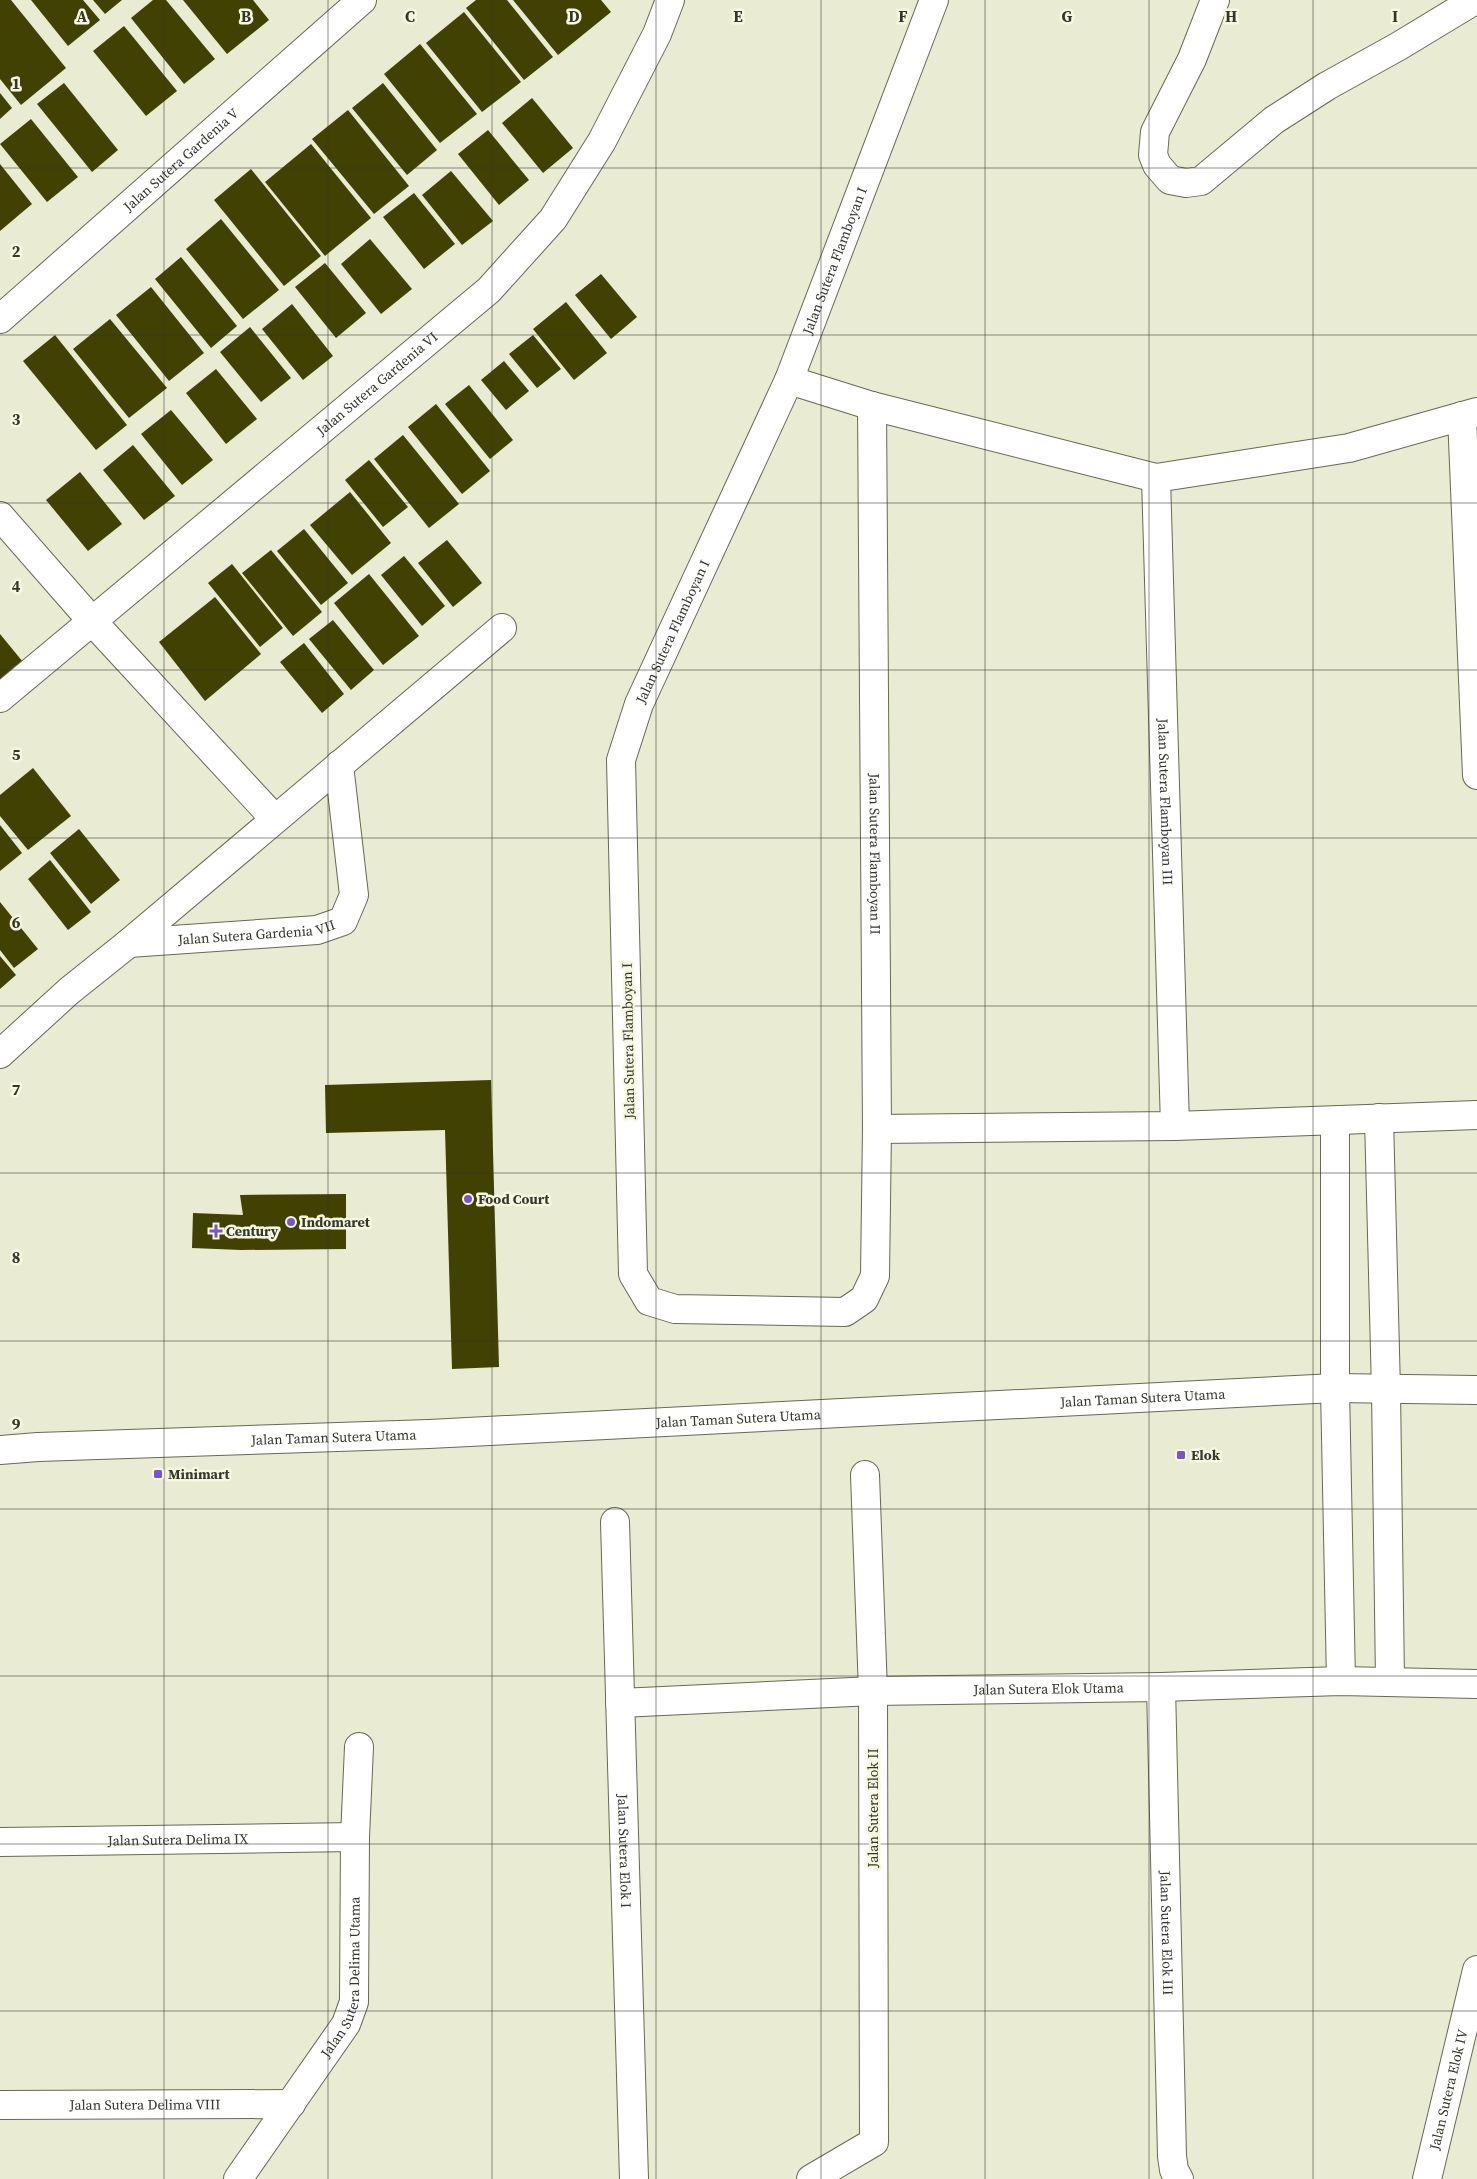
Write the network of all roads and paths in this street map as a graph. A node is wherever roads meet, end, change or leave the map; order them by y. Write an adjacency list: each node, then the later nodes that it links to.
1 (362, 0): 6 (street, Jalan Sutera Gardenia V)
2 (670, 0): 12 (street, Jalan Sutera Gardenia VI)
3 (934, 0): 7 (street, Jalan Sutera Flamboyan I)
4 (1215, 0): 5 (street)
5 (1475, 0)
6 (0, 319)
7 (789, 380): 8 (street); 25 (street, Jalan Sutera Flamboyan I)
8 (872, 406): 10 (street); 24 (street, Jalan Sutera Flamboyan II)
9 (1469, 414): 10 (street); 16 (street)
10 (1156, 478): 23 (street, Jalan Sutera Flamboyan III)
11 (0, 516): 12 (street)
12 (92, 621): 14 (street, Jalan Sutera Gardenia VI); 17 (street)
13 (502, 628): 15 (street)
14 (0, 698)
15 (339, 765): 17 (street); 18 (street, Jalan Sutera Gardenia VII)
16 (1477, 776)
17 (274, 818): 18 (street)
18 (129, 942): 19 (street)
19 (0, 1054)
20 (1477, 1114): 21 (street)
21 (1379, 1118): 22 (street); 27 (street)
22 (1335, 1121): 23 (street); 26 (street)
23 (1175, 1126): 24 (street)
24 (878, 1129): 25 (street, Jalan Sutera Flamboyan II)
25 (864, 1299)
26 (1335, 1388): 27 (street, Jalan Taman Sutera Utama); 29 (street, Jalan Taman Sutera Utama); 32 (street)
27 (1386, 1390): 28 (street, Jalan Taman Sutera Utama); 33 (street)
28 (1477, 1390)
29 (0, 1450)
30 (865, 1475): 36 (street, Jalan Sutera Elok II)
31 (615, 1522): 37 (street, Jalan Sutera Elok I)
32 (1341, 1681): 33 (street, Jalan Sutera Elok Utama); 35 (street, Jalan Sutera Elok Utama)
33 (1390, 1681): 34 (street, Jalan Sutera Elok Utama)
34 (1477, 1684)
35 (1161, 1687): 36 (street, Jalan Sutera Elok Utama); 47 (street, Jalan Sutera Elok III)
36 (873, 1691): 37 (street, Jalan Sutera Elok Utama); 46 (street, Jalan Sutera Elok II)
37 (620, 1703): 45 (street, Jalan Sutera Elok I)
38 (359, 1747): 39 (street, Jalan Sutera Delima Utama)
39 (355, 1837): 40 (street, Jalan Sutera Delima IX); 42 (street, Jalan Sutera Delima Utama)
40 (0, 1842)
41 (1477, 1970): 48 (street, Jalan Sutera Elok IV)
42 (291, 2104): 43 (street, Jalan Sutera Delima VIII); 44 (street, Jalan Sutera Delima Utama)
43 (0, 2105)
44 (238, 2179)
45 (634, 2179)
46 (811, 2179)
47 (1179, 2179)
48 (1427, 2179)

